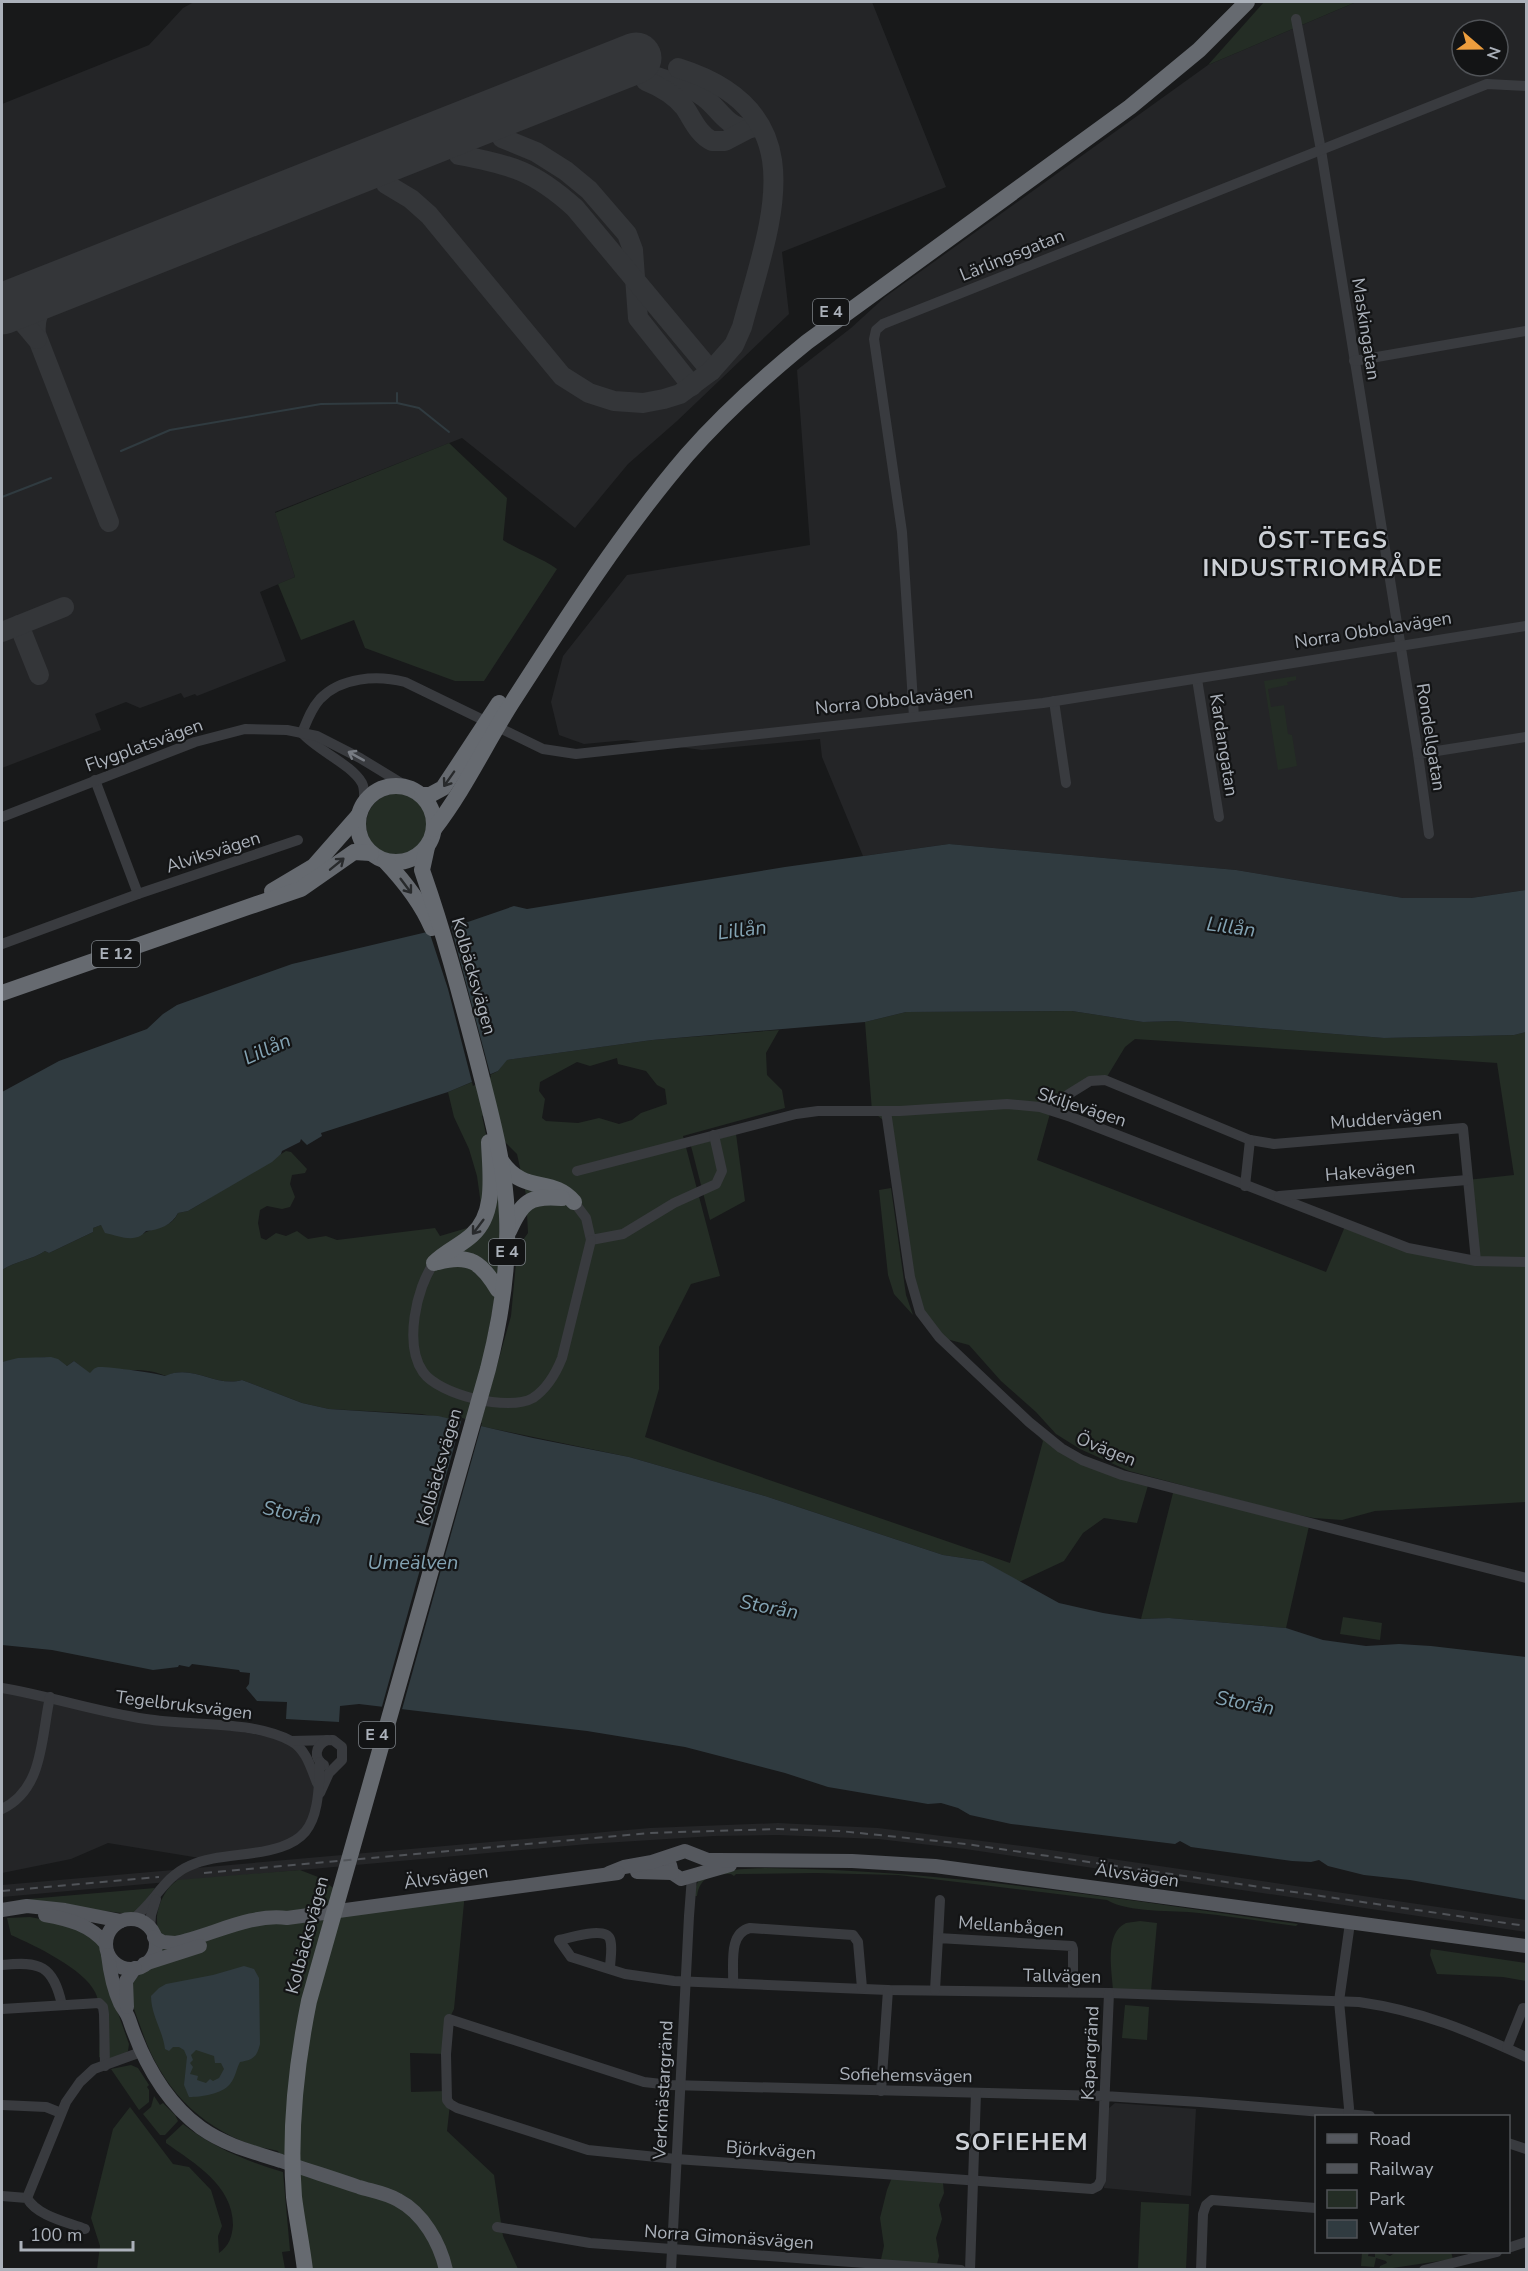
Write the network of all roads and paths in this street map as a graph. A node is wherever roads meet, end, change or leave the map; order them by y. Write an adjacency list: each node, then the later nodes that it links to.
1 (1234, 2): 11 (highway, E 4)
2 (1247, 2): 11 (highway, E 4)
3 (1296, 19): 5 (street, Maskingatan)
4 (1527, 86): 5 (street, Lärlingsgatan)
5 (1321, 150): 7 (street, Maskingatan); 13 (street, Lärlingsgatan)
6 (1527, 331): 7 (street)
7 (1354, 361): 9 (street, Maskingatan)
8 (1527, 626): 9 (street, Norra Obbolavägen)
9 (1399, 645): 10 (street, Norra Obbolavägen); 17 (street, Rondellgatan)
10 (1197, 679): 12 (street, Norra Obbolavägen); 24 (street, Kardangatan)
11 (507, 700): 16 (highway, E 4)
12 (1054, 701): 13 (street, Norra Obbolavägen); 19 (street)
13 (915, 717): 14 (street, Norra Obbolavägen)
14 (302, 733): 18 (street, Flygplatsvägen); 20 (street, Flygplatsvägen, one-way to 14); 22 (street)
15 (1527, 737): 17 (street)
16 (474, 754): 21 (highway, E 4, one-way to 21); 25 (highway, E 4)
17 (1418, 754): 26 (street, Rondellgatan)
18 (95, 780): 23 (street, Flygplatsvägen); 30 (street)
19 (1066, 783)
20 (406, 786): 21 (highway); 22 (highway)
21 (422, 795): 25 (highway)
22 (361, 809): 29 (highway, E 4); 31 (highway, E 12)
23 (2, 817)
24 (1219, 817)
25 (434, 829): 28 (highway, E 4)
26 (1429, 834)
27 (298, 840): 30 (street, Alviksvägen)
28 (427, 847): 29 (highway); 32 (highway, Kolbäcksvägen / E 4)
29 (378, 857): 31 (highway, E 12, one-way to 29); 32 (highway, Kolbäcksvägen / E 4, one-way to 32)
30 (138, 894): 33 (street, Alviksvägen)
31 (248, 907): 34 (highway, E 12)
32 (430, 910): 37 (highway, Kolbäcksvägen / E 4)
33 (2, 944)
34 (2, 993)
35 (1051, 1110): 36 (street, Skiljevägen); 39 (street, Muddervägen); 43 (street, Skiljevägen)
36 (885, 1111): 38 (street, Skiljevägen); 53 (street, Övägen)
37 (488, 1119): 40 (highway, Kolbäcksvägen / E 4); 50 (highway, one-way to 50); 51 (highway, Kolbäcksvägen / E 4)
38 (714, 1135): 41 (street, Skiljevägen); 47 (street)
39 (1250, 1140): 42 (street, Muddervägen); 43 (street)
40 (501, 1161): 45 (highway); 46 (highway, Kolbäcksvägen / E 4)
41 (577, 1171)
42 (1467, 1179): 44 (street, Hakevägen); 48 (street, Muddervägen)
43 (1245, 1186): 44 (street, Skiljevägen)
44 (1275, 1196): 48 (street, Skiljevägen)
45 (574, 1202): 46 (highway); 47 (street)
46 (508, 1234): 52 (highway, Kolbäcksvägen / E 4)
47 (591, 1240): 50 (street)
48 (1476, 1261): 49 (street, Skiljevägen)
49 (1527, 1262)
50 (432, 1266): 51 (highway)
51 (498, 1290): 52 (highway, Kolbäcksvägen / E 4)
52 (485, 1368): 125 (highway, Kolbäcksvägen / E 4); 126 (highway, Kolbäcksvägen / E 4)
53 (1527, 1578)
54 (2, 1688): 55 (street, Tegelbruksvägen)
55 (50, 1697): 57 (street, Tegelbruksvägen); 62 (street)
56 (327, 1740): 57 (street, Tegelbruksvägen); 58 (street); 59 (street)
57 (295, 1744): 58 (street); 60 (street)
58 (318, 1759): 59 (street); 60 (street)
59 (336, 1765): 61 (street)
60 (317, 1783): 61 (street)
61 (318, 1798): 69 (street)
62 (2, 1809)
63 (675, 1854): 64 (main road); 66 (main road, Älvsvägen); 67 (main road)
64 (694, 1855): 65 (main road, Älvsvägen); 68 (main road)
65 (740, 1861): 68 (main road, Älvsvägen); 75 (main road, Älvsvägen)
66 (609, 1873): 67 (main road, Älvsvägen); 73 (main road, Älvsvägen)
67 (674, 1875): 68 (main road); 72 (street, Verkmästargränd)
68 (693, 1876): 72 (street, Verkmästargränd)
69 (159, 1891): 74 (street); 76 (street)
70 (940, 1900): 77 (street, Mellanbågen)
71 (8, 1910): 74 (main road); 79 (main road)
72 (689, 1912): 83 (street, Verkmästargränd)
73 (287, 1918): 76 (main road, Älvsvägen); 81 (main road, Älvsvägen)
74 (127, 1920): 76 (main road); 79 (main road)
75 (1350, 1923): 78 (main road, Älvsvägen); 90 (street)
76 (152, 1932): 81 (main road)
77 (938, 1938): 87 (street, Mellanbågen); 88 (street, Mellanbågen)
78 (1527, 1946)
79 (107, 1950): 81 (main road); 95 (main road)
80 (2, 1965): 91 (street)
81 (139, 1966): 95 (main road)
82 (610, 1969): 82 (street, Tallvägen); 83 (street, Tallvägen)
83 (685, 1982): 84 (street, Tallvägen); 100 (street, Verkmästargränd)
84 (734, 1983): 85 (street, Tallvägen); 85 (street)
85 (862, 1988): 86 (street, Tallvägen)
86 (888, 1990): 87 (street, Tallvägen); 101 (street)
87 (935, 1990): 88 (street, Tallvägen)
88 (1073, 1992): 89 (street, Tallvägen)
89 (1109, 1993): 90 (street, Tallvägen); 103 (street, Kapargränd)
90 (1339, 2001): 96 (street, Tallvägen); 108 (street)
91 (62, 2005): 93 (street); 99 (street)
92 (1512, 2006): 94 (street)
93 (2, 2009)
94 (1525, 2009): 96 (street)
95 (126, 2012): 97 (main road)
96 (1507, 2048): 98 (street, Tallvägen)
97 (141, 2052): 99 (street); 114 (main road)
98 (1527, 2057)
99 (105, 2066): 106 (street)
100 (680, 2086): 101 (street, Sofiehemsvägen); 104 (street, Sofiehemsvägen); 111 (street, Verkmästargränd)
101 (880, 2091): 102 (street, Sofiehemsvägen)
102 (976, 2093): 103 (street, Sofiehemsvägen); 112 (street)
103 (1104, 2096): 107 (street, Sofiehemsvägen); 113 (street, Kapargränd)
104 (450, 2104): 111 (street, Björkvägen)
105 (2, 2105): 106 (street)
106 (61, 2113): 116 (street)
107 (1336, 2115)
108 (1348, 2115)
109 (1510, 2143): 110 (street)
110 (1527, 2149)
111 (676, 2159): 112 (street, Björkvägen); 122 (street, Verkmästargränd)
112 (973, 2182): 113 (street, Björkvägen); 131 (street)
113 (1098, 2186)
114 (363, 2188): 127 (main road); 128 (main road)
115 (2, 2196): 116 (street)
116 (27, 2198): 119 (street)
117 (1315, 2208): 132 (street)
118 (496, 2227): 122 (street, Norra Gimonäsvägen)
119 (86, 2229)
120 (1527, 2242): 121 (street)
121 (1510, 2248)
122 (672, 2250): 129 (street, Verkmästargränd); 130 (street, Norra Gimonäsvägen)
123 (1489, 2253): 124 (street)
124 (1459, 2257): 133 (street)
125 (298, 2270)
126 (305, 2270)
127 (437, 2270)
128 (446, 2270)
129 (671, 2270)
130 (961, 2270)
131 (970, 2270)
132 (1201, 2270)
133 (1424, 2270)

